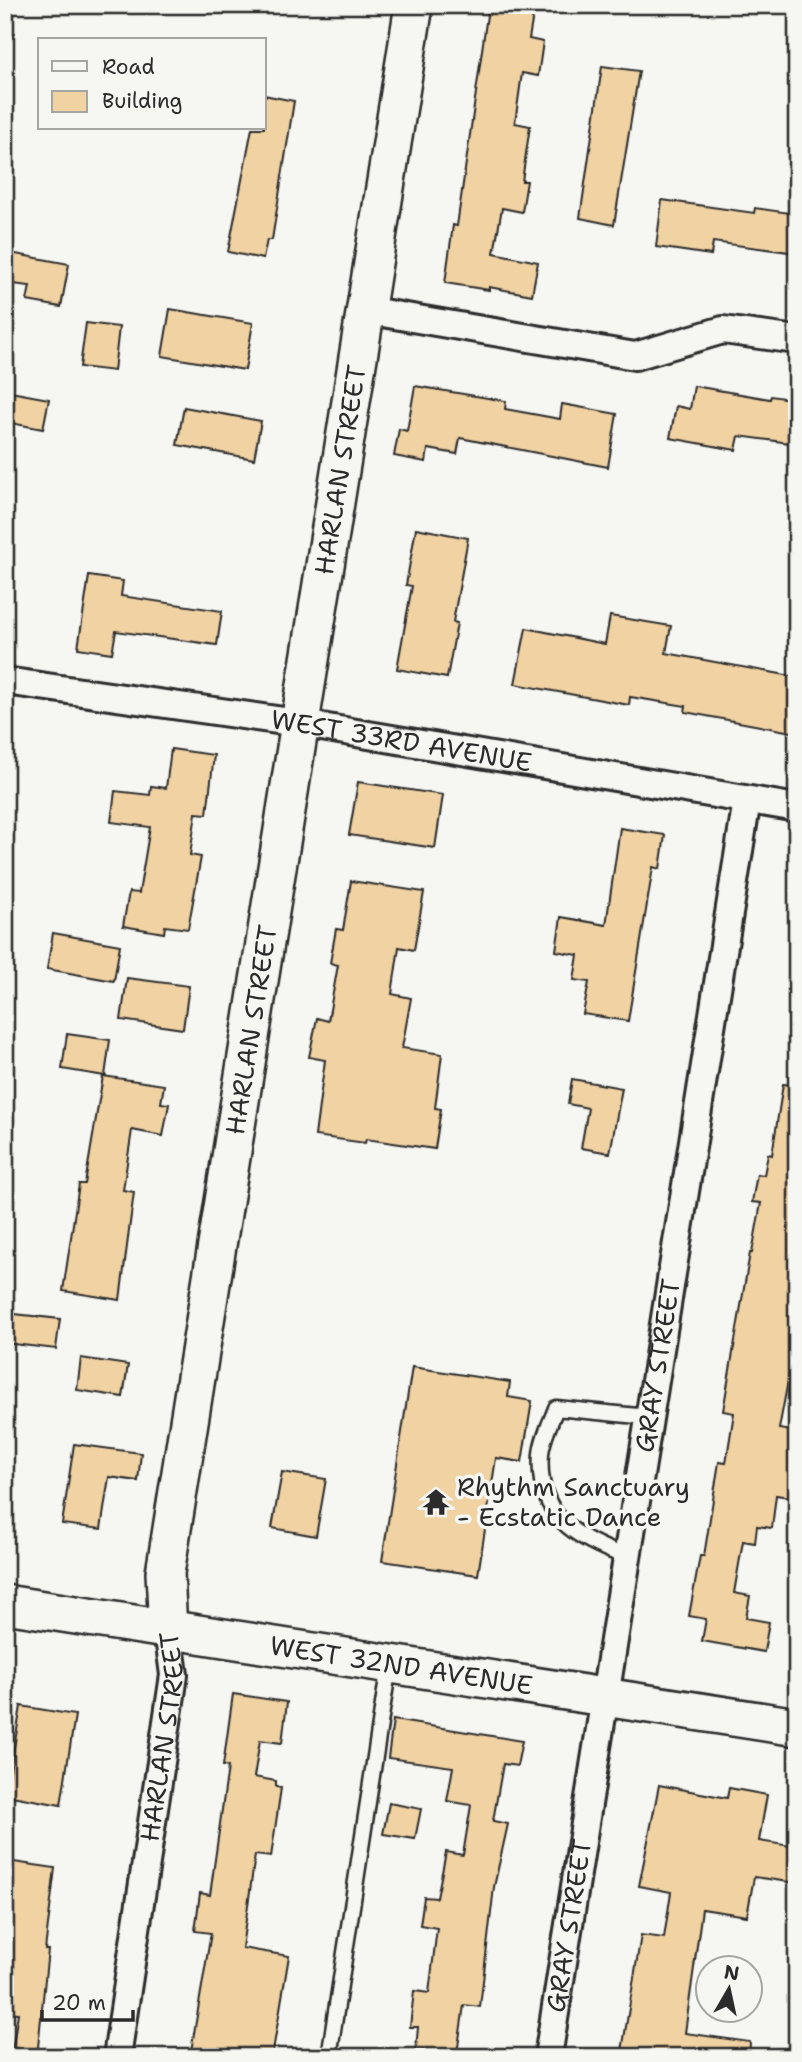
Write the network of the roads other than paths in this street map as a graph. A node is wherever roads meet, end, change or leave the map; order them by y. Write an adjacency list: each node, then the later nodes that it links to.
1 (414, 5): 2 (street, HARLAN STREET)
2 (365, 310): 3 (street); 5 (street, HARLAN STREET)
3 (797, 340)
4 (5, 681): 5 (street, WEST 33RD AVENUE)
5 (298, 723): 6 (street, WEST 33RD AVENUE); 11 (street, HARLAN STREET)
6 (747, 800): 7 (street, WEST 33RD AVENUE); 8 (street, GRAY STREET)
7 (797, 808)
8 (648, 1417): 9 (street, GRAY STREET); 9 (lane)
9 (625, 1557): 13 (street, GRAY STREET)
10 (5, 1604): 11 (street, WEST 32ND AVENUE)
11 (168, 1630): 12 (street, WEST 32ND AVENUE); 15 (street, HARLAN STREET)
12 (390, 1664): 13 (street, WEST 32ND AVENUE); 16 (lane)
13 (603, 1696): 14 (street, WEST 32ND AVENUE); 17 (street, GRAY STREET)
14 (797, 1727)
15 (117, 2057)
16 (329, 2057)
17 (548, 2057)

